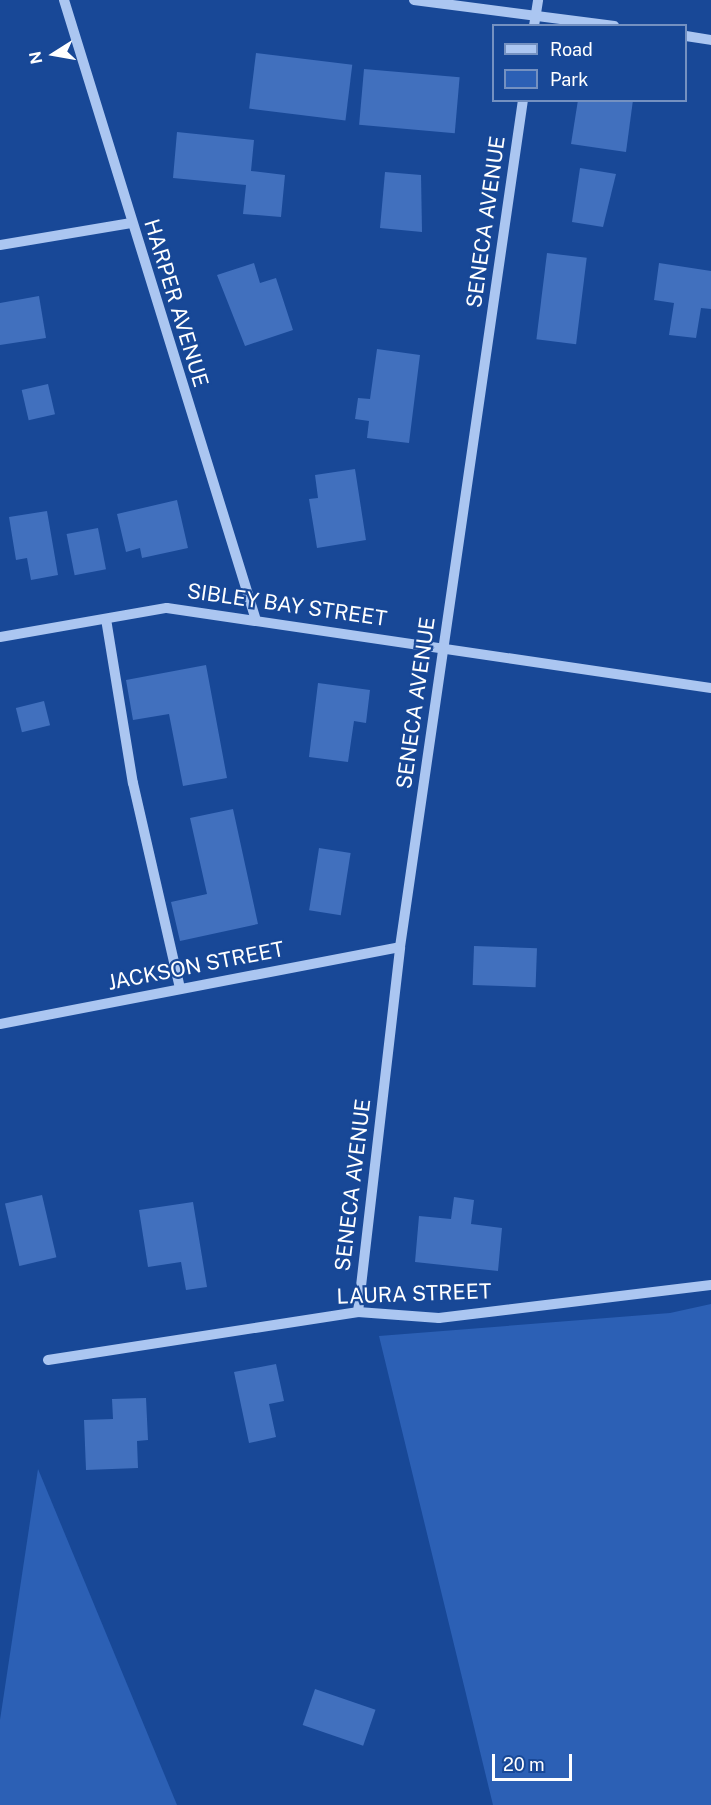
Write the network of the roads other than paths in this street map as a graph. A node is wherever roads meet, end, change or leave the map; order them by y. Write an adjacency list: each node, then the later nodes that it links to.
1 (64, 0): 9 (street, HARPER AVENUE)
2 (414, 0): 4 (street)
3 (538, 0): 4 (street)
4 (535, 20): 5 (street)
5 (588, 24)
6 (687, 36): 7 (street)
7 (711, 40)
8 (523, 102): 14 (street, SENECA AVENUE)
9 (131, 223): 10 (street); 11 (street, HARPER AVENUE)
10 (0, 245)
11 (255, 617): 12 (street, SIBLEY BAY STREET); 14 (street, SIBLEY BAY STREET)
12 (106, 619): 13 (street, SIBLEY BAY STREET); 17 (street)
13 (0, 638)
14 (443, 649): 15 (street, SIBLEY BAY STREET); 16 (street, SENECA AVENUE)
15 (711, 688)
16 (400, 947): 17 (street, JACKSON STREET); 20 (street, SENECA AVENUE)
17 (180, 989): 18 (street, JACKSON STREET)
18 (0, 1024)
19 (711, 1285): 20 (street, LAURA STREET)
20 (358, 1312): 21 (street, LAURA STREET)
21 (48, 1360)

